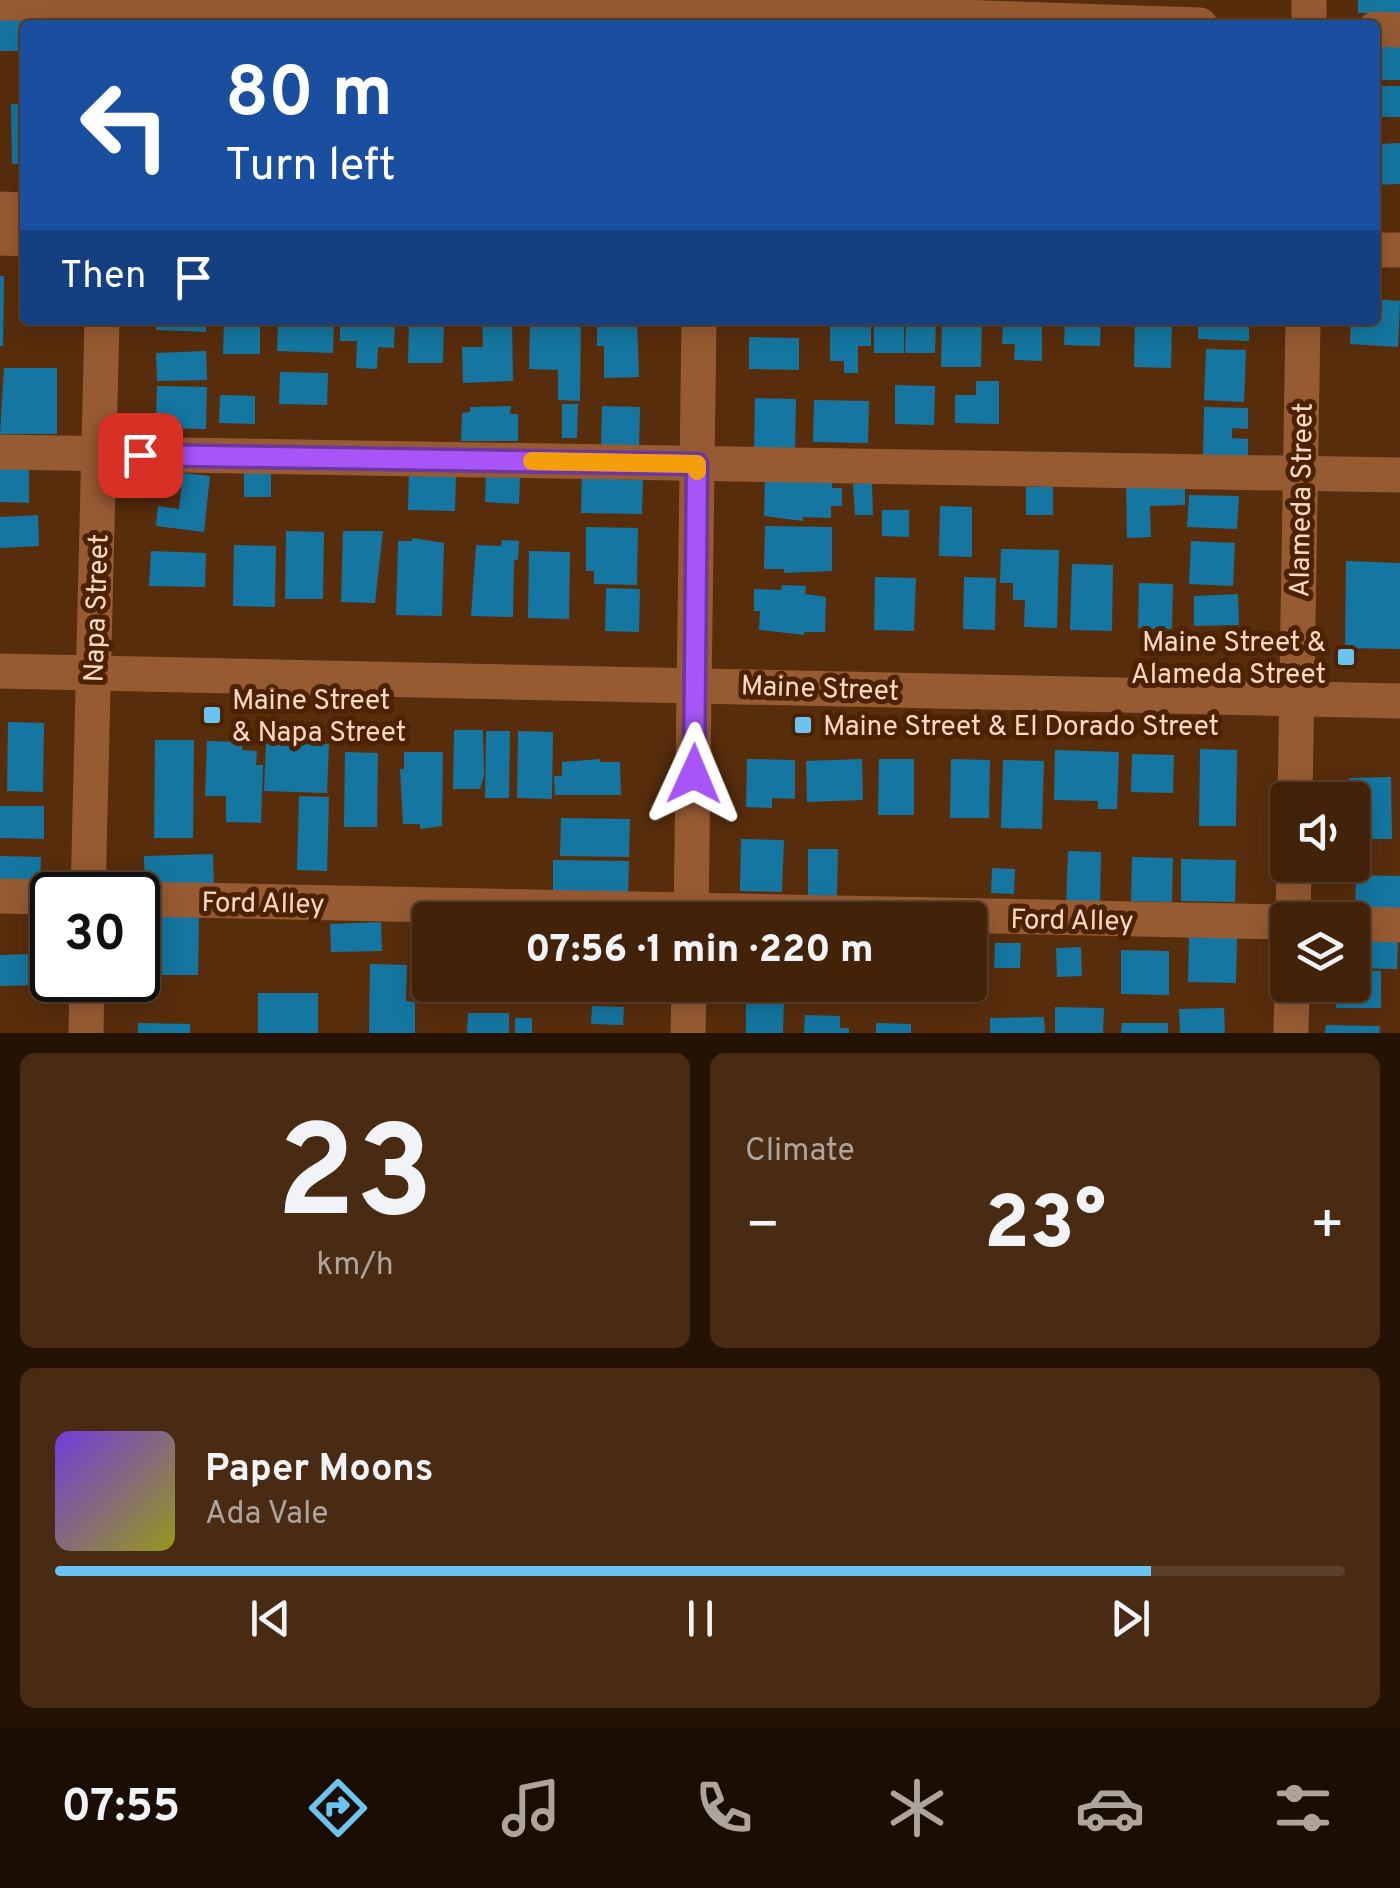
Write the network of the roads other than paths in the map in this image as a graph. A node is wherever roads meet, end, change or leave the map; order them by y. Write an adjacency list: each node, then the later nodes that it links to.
1 (0, 3): 2 (street)
2 (108, 10): 3 (street)
3 (708, 11): 4 (street)
4 (1024, 20)
5 (102, 325): 9 (street, Napa Street)
6 (699, 325): 10 (street)
7 (1304, 325): 11 (street, Alameda Street)
8 (0, 452): 9 (street)
9 (100, 454): 10 (street); 14 (street, Napa Street)
10 (697, 464): 11 (street); 15 (street)
11 (1301, 473): 12 (street); 16 (street, Alameda Street)
12 (1400, 475)
13 (0, 671): 14 (street, Maine Street)
14 (92, 672): 15 (street, Maine Street); 19 (street, Napa Street)
15 (695, 684): 16 (street, Maine Street); 23 (street)
16 (1297, 700): 17 (street, Maine Street); 18 (street, Alameda Street)
17 (1400, 701)
18 (1296, 782)
19 (88, 872)
20 (0, 896): 21 (street)
21 (30, 897)
22 (160, 900): 24 (street, Ford Alley)
23 (691, 902)
24 (412, 907)
25 (987, 918): 26 (street, Ford Alley)
26 (1270, 921)
27 (1370, 924): 28 (street)
28 (1400, 924)
29 (87, 1002): 32 (street)
30 (689, 1002): 33 (street)
31 (1292, 1002): 34 (street)
32 (86, 1033)
33 (688, 1033)
34 (1291, 1033)

